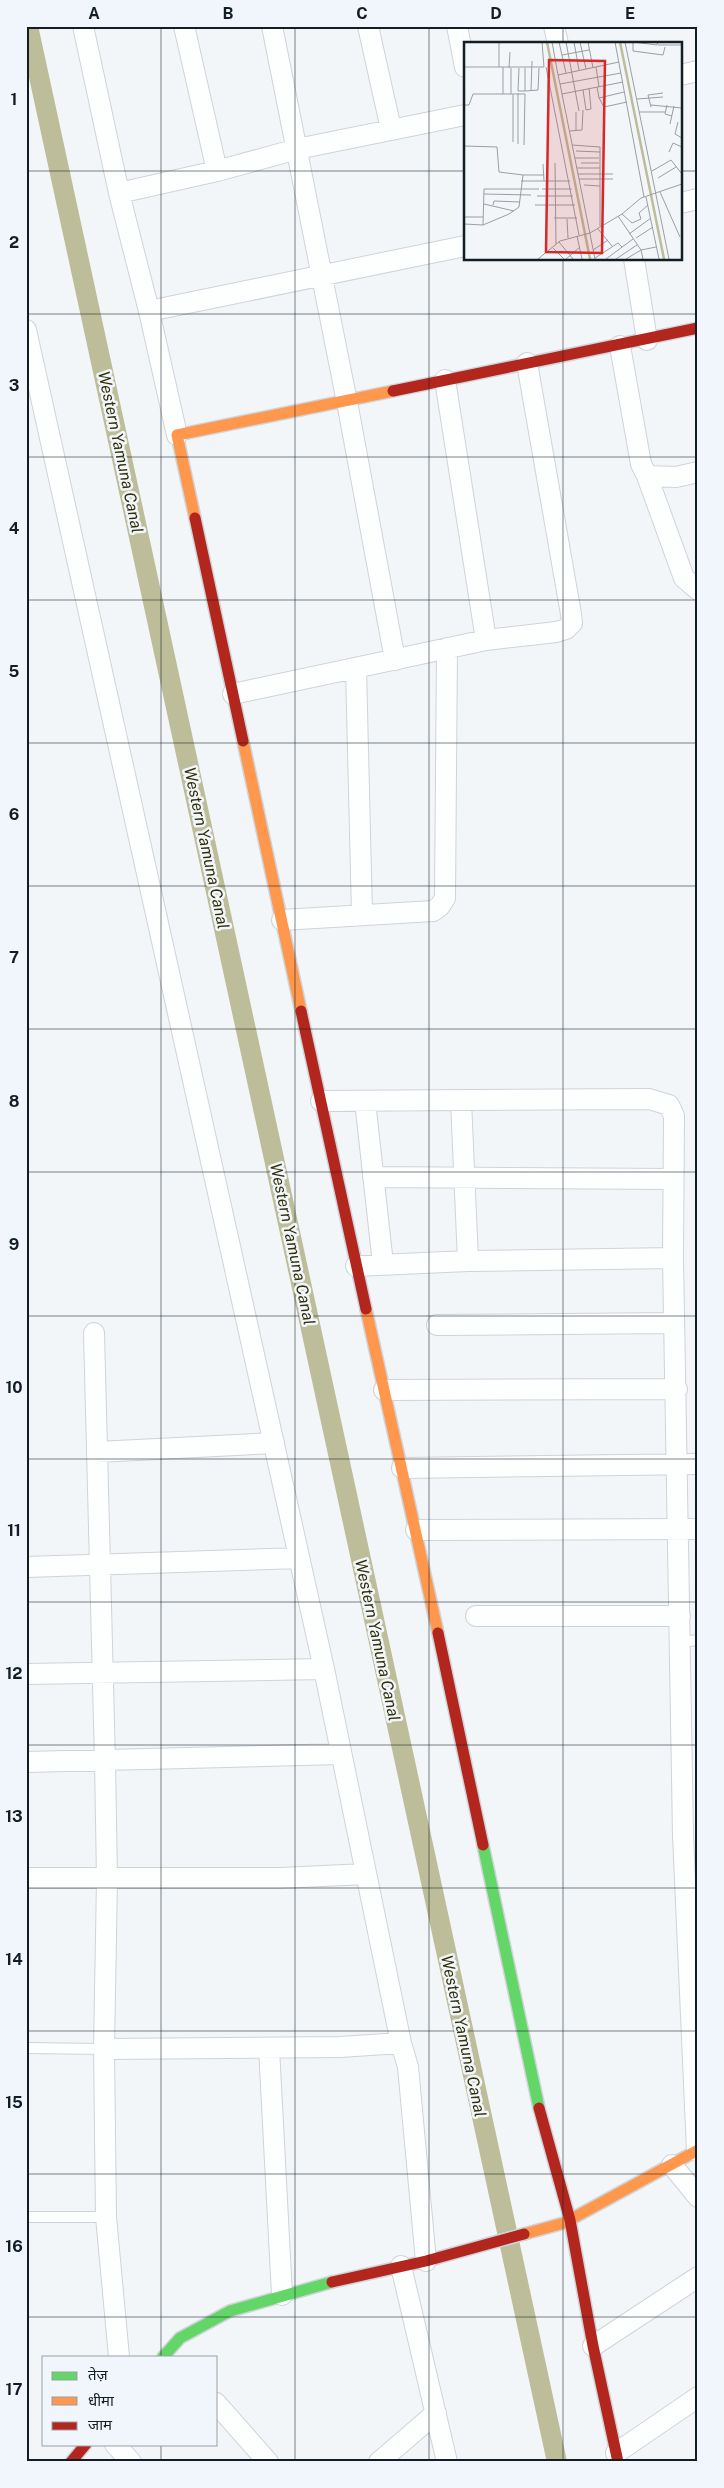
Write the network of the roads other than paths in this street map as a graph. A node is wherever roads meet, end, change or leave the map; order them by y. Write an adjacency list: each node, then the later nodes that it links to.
1 (83, 26): 15 (street)
2 (184, 26): 14 (street)
3 (272, 26): 13 (street)
4 (368, 26): 12 (street)
5 (457, 26): 8 (street)
6 (554, 26): 7 (street)
7 (558, 42)
8 (464, 62)
9 (698, 71): 10 (street)
10 (682, 75)
11 (464, 115): 12 (street)
12 (391, 129): 13 (street)
13 (297, 149): 14 (street); 20 (street)
14 (217, 171): 15 (street)
15 (119, 193): 21 (street)
16 (698, 199): 17 (street)
17 (682, 203)
18 (464, 246): 20 (street)
19 (634, 260): 24 (street)
20 (322, 275): 21 (street); 28 (street)
21 (149, 311): 29 (street)
22 (698, 328): 24 (street)
23 (26, 330): 55 (street)
24 (647, 340): 25 (street)
25 (620, 346): 26 (street); 31 (street)
26 (527, 363): 27 (street); 33 (street)
27 (445, 380): 28 (street); 33 (street)
28 (347, 402): 29 (street); 35 (street)
29 (177, 435): 37 (street)
30 (698, 472): 31 (street)
31 (647, 476): 32 (street)
32 (698, 590)
33 (486, 640): 34 (street)
34 (447, 648): 35 (street); 38 (street)
35 (395, 660): 36 (street)
36 (356, 668): 37 (street); 38 (street)
37 (233, 694): 39 (street)
38 (362, 915): 39 (street)
39 (282, 920): 41 (street)
40 (461, 1100): 42 (street); 43 (street); 45 (street)
41 (321, 1101): 42 (street); 49 (street)
42 (365, 1101): 44 (street)
43 (464, 1176): 44 (street); 45 (street); 47 (street)
44 (373, 1177): 48 (street)
45 (673, 1179): 46 (street)
46 (673, 1258): 47 (street); 50 (street)
47 (468, 1260): 48 (street)
48 (382, 1264): 49 (street)
49 (356, 1266): 54 (street)
50 (674, 1323): 51 (street); 53 (street)
51 (437, 1325)
52 (94, 1333): 56 (street)
53 (677, 1389): 54 (street); 57 (street)
54 (384, 1390): 59 (street)
55 (274, 1443): 56 (street); 62 (street)
56 (97, 1452): 63 (street)
57 (678, 1464): 58 (street); 59 (street); 60 (street)
58 (698, 1464)
59 (402, 1468): 61 (street)
60 (688, 1529): 61 (street); 66 (street)
61 (416, 1530): 86 (street)
62 (299, 1558): 63 (street); 68 (street)
63 (100, 1565): 64 (street); 70 (street)
64 (26, 1567)
65 (476, 1616): 66 (street)
66 (680, 1616): 67 (street)
67 (689, 1641): 81 (street)
68 (324, 1669): 70 (street); 71 (street)
69 (26, 1674): 70 (street)
70 (103, 1674): 72 (street)
71 (341, 1754): 72 (street); 74 (street)
72 (105, 1761): 73 (street); 76 (street)
73 (26, 1762)
74 (366, 1874): 76 (street); 77 (street)
75 (26, 1878): 76 (street)
76 (107, 1879): 79 (street)
77 (401, 2043): 80 (street); 87 (street)
78 (26, 2048): 79 (lane)
79 (104, 2048): 80 (street); 85 (street)
80 (268, 2048): 90 (street)
81 (698, 2150): 82 (street)
82 (672, 2165): 83 (street); 86 (street)
83 (698, 2197)
84 (26, 2217): 85 (lane)
85 (106, 2217): 93 (street)
86 (567, 2222): 87 (street); 91 (street)
87 (433, 2259): 88 (street)
88 (401, 2266): 90 (street); 96 (street)
89 (698, 2277): 91 (street)
90 (282, 2295): 92 (street)
91 (593, 2346): 99 (street)
92 (167, 2355)
93 (118, 2356)
94 (698, 2397): 99 (street)
95 (218, 2405): 102 (street)
96 (436, 2413): 103 (street); 104 (street)
97 (84, 2446): 100 (street)
98 (117, 2446): 101 (street)
99 (617, 2457)
100 (71, 2462)
101 (131, 2462)
102 (268, 2462)
103 (379, 2462)
104 (447, 2462)

